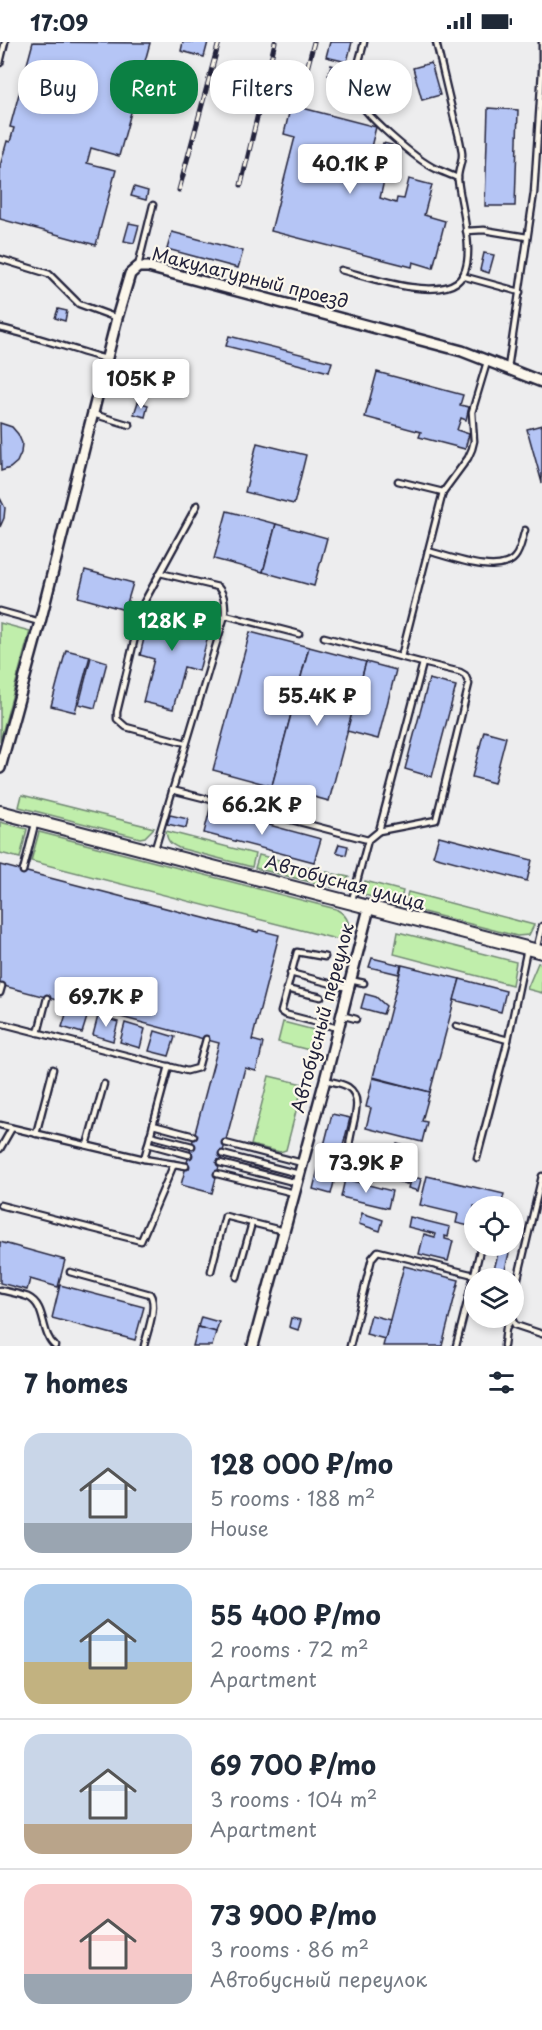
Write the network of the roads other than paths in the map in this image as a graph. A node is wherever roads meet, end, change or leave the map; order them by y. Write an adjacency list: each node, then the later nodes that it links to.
1 (6, 42): 5 (lane)
2 (364, 42): 6 (lane)
3 (436, 42): 6 (lane)
4 (542, 42): 9 (lane)
5 (0, 63)
6 (458, 178): 8 (lane)
7 (153, 205): 11 (lane)
8 (466, 231): 9 (lane); 13 (lane)
9 (527, 237): 14 (lane)
10 (0, 259): 15 (lane)
11 (138, 267): 15 (street, Макулатурный проезд); 18 (street, Макулатурный проезд)
12 (341, 270): 13 (lane)
13 (462, 276): 14 (lane)
14 (520, 292): 19 (lane)
15 (117, 318): 17 (street, Макулатурный проезд)
16 (0, 328): 17 (lane)
17 (106, 359): 21 (street, Макулатурный проезд)
18 (488, 359): 19 (street, Макулатурный проезд); 24 (lane)
19 (508, 368): 20 (street, Макулатурный проезд)
20 (542, 382)
21 (92, 413): 22 (lane); 31 (street, Макулатурный проезд)
22 (130, 425)
23 (398, 481): 24 (lane)
24 (443, 492): 27 (lane)
25 (197, 505): 28 (lane)
26 (525, 530): 27 (lane)
27 (428, 551): 34 (lane)
28 (160, 573): 30 (lane); 36 (lane)
29 (0, 611): 31 (lane)
30 (225, 615): 32 (lane); 36 (lane)
31 (40, 622): 37 (street, Макулатурный проезд)
32 (299, 634)
33 (324, 637): 34 (lane)
34 (400, 657): 35 (lane)
35 (423, 663): 43 (lane); 43 (lane)
36 (186, 743): 38 (lane)
37 (0, 768)
38 (172, 790): 39 (lane); 45 (lane)
39 (255, 811)
40 (0, 812): 42 (street, Автобусная улица)
41 (284, 818): 44 (lane)
42 (36, 821): 45 (street, Автобусная улица); 46 (lane)
43 (379, 831): 44 (lane)
44 (368, 840): 47 (lane)
45 (154, 852): 47 (street, Автобусная улица)
46 (23, 871)
47 (351, 903): 48 (street, Автобусная улица)
48 (369, 908): 50 (street, Автобусная улица); 53 (street, Автобусный переулок)
49 (542, 926): 50 (lane)
50 (535, 951): 67 (lane)
51 (326, 957): 52 (lane)
52 (290, 973): 53 (lane); 56 (lane)
53 (349, 983): 54 (lane); 60 (street, Автобусный переулок)
54 (364, 983)
55 (2, 986): 57 (lane)
56 (286, 988): 59 (lane); 64 (lane)
57 (0, 993)
58 (47, 998): 65 (lane)
59 (321, 998)
60 (341, 1015): 61 (lane); 64 (street, Автобусный переулок)
61 (356, 1019)
62 (0, 1023): 65 (lane)
63 (456, 1026): 67 (lane)
64 (338, 1028): 70 (street, Автобусный переулок)
65 (38, 1033): 68 (lane)
66 (206, 1039): 68 (lane)
67 (508, 1040): 85 (lane)
68 (169, 1066): 73 (lane)
69 (53, 1069): 75 (lane)
70 (325, 1080): 88 (street, Автобусный переулок); 91 (lane)
71 (104, 1084): 80 (lane)
72 (0, 1125): 74 (lane)
73 (153, 1125): 76 (lane); 77 (lane)
74 (12, 1128): 75 (lane); 82 (lane)
75 (36, 1134): 80 (lane)
76 (150, 1135): 79 (lane); 81 (lane)
77 (194, 1136)
78 (225, 1143): 88 (lane)
79 (148, 1144): 84 (lane); 86 (lane)
80 (87, 1145): 86 (lane)
81 (192, 1146)
82 (0, 1149)
83 (222, 1154): 94 (lane)
84 (189, 1155)
85 (477, 1158)
86 (144, 1159): 89 (lane)
87 (219, 1163): 94 (lane)
88 (302, 1163): 94 (street, Автобусный переулок)
89 (174, 1164): 90 (lane); 97 (lane)
90 (186, 1166)
91 (385, 1166)
92 (217, 1174): 96 (lane)
93 (542, 1176): 95 (lane)
94 (298, 1178): 96 (street, Автобусный переулок)
95 (541, 1185): 100 (lane)
96 (294, 1193): 99 (street, Автобусный переулок)
97 (0, 1205)
98 (252, 1223): 99 (lane); 101 (lane); 104 (lane)
99 (284, 1231): 112 (street, Автобусный переулок)
100 (521, 1268)
101 (211, 1271)
102 (70, 1272): 111 (lane)
103 (464, 1272): 113 (lane)
104 (237, 1276)
105 (0, 1290): 110 (lane)
106 (464, 1314): 114 (lane)
107 (506, 1328): 115 (lane)
108 (520, 1328): 109 (lane)
109 (542, 1334)
110 (55, 1346)
111 (144, 1346)
112 (253, 1346)
113 (350, 1346)
114 (456, 1346)
115 (504, 1346)

